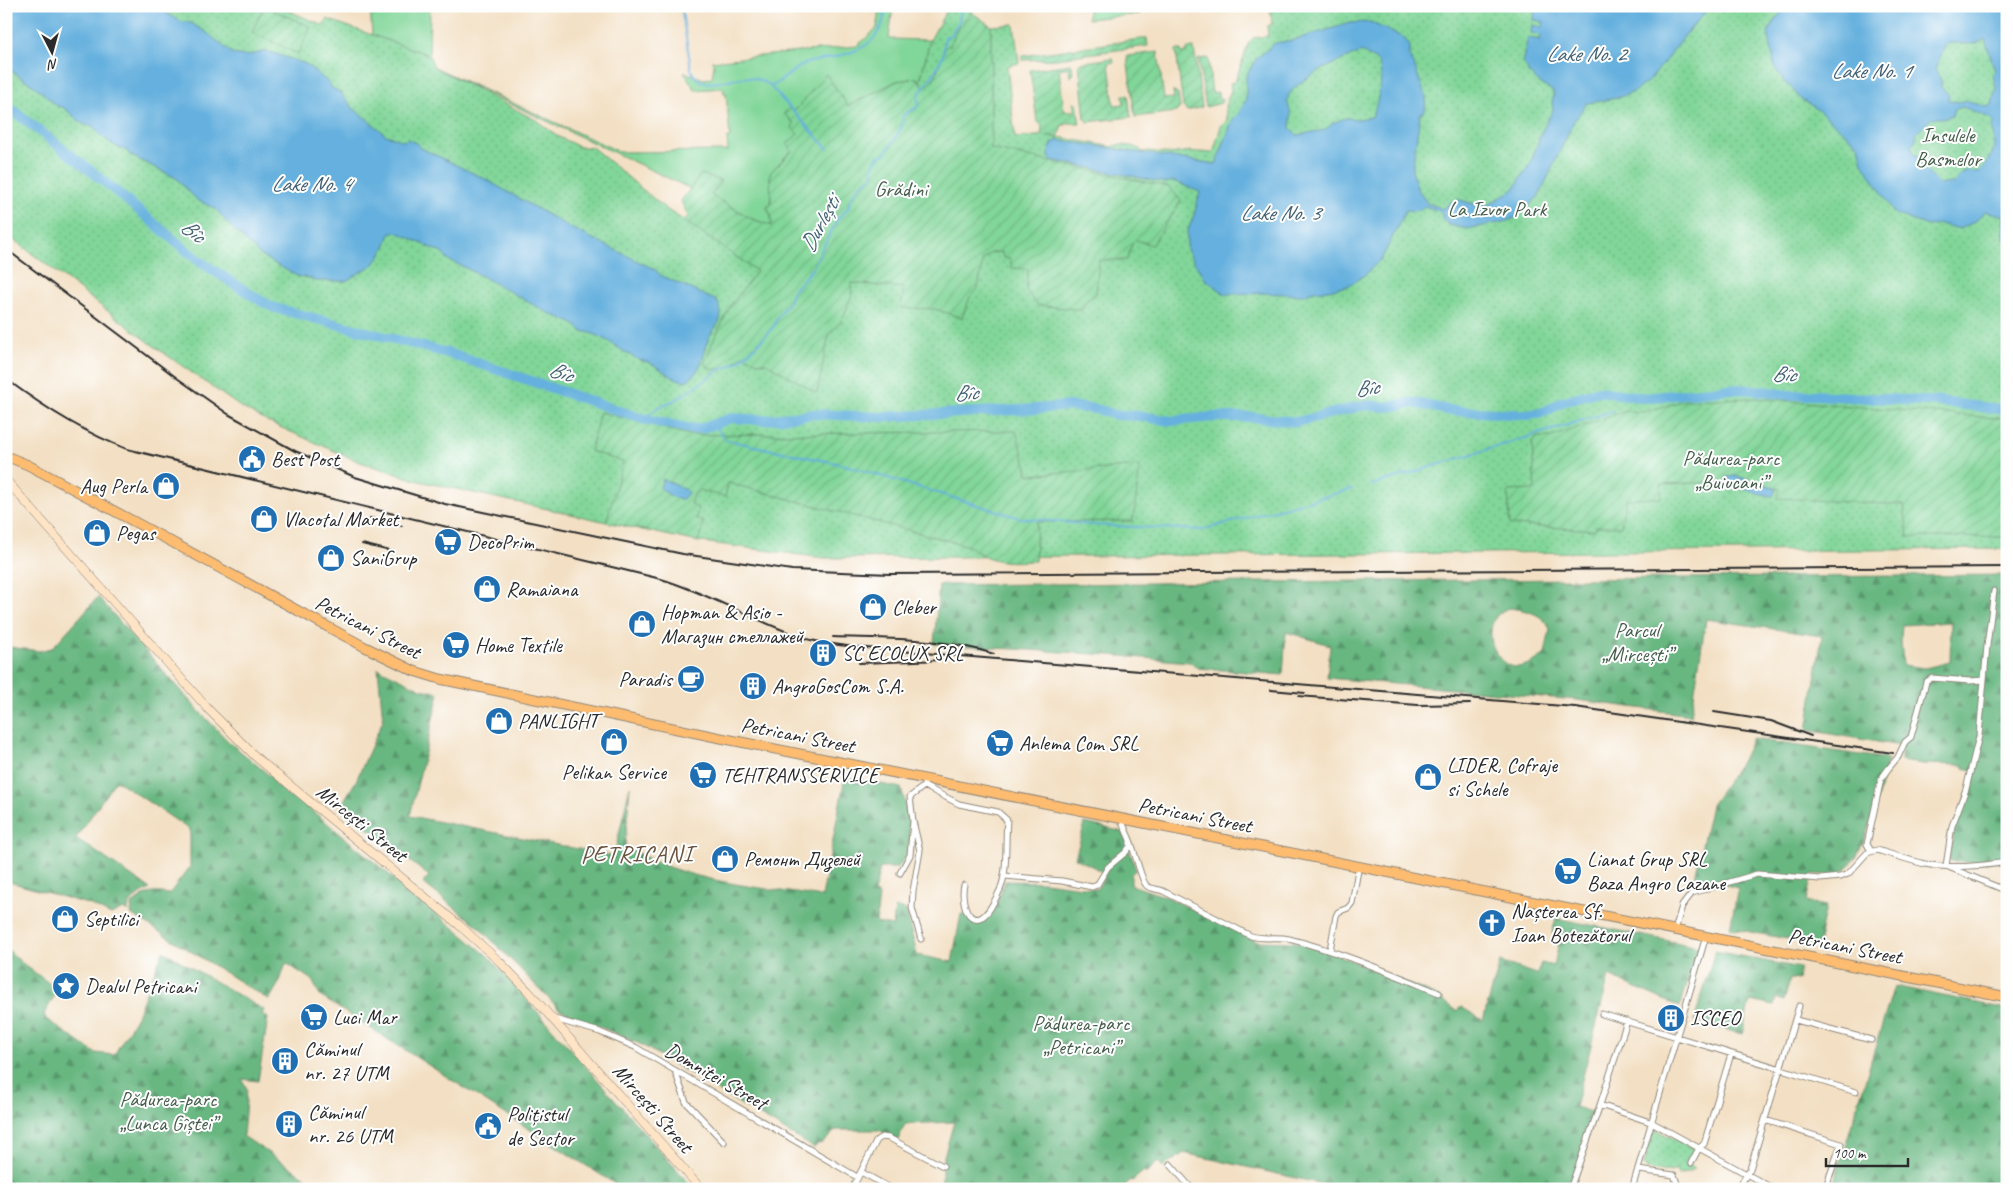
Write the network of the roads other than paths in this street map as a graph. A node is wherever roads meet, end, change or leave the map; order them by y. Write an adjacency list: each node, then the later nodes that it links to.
1 (6, 450): 3 (main road, Petricani Street)
2 (6, 456): 3 (main road, Petricani Street)
3 (18, 460): 7 (main road, Petricani Street)
4 (6, 480): 29 (main road, Mircești Street)
5 (1994, 591): 6 (street)
6 (1984, 680): 11 (street); 14 (street)
7 (924, 782): 8 (main road, Petricani Street); 9 (street); 17 (street)
8 (1120, 817): 10 (street); 13 (main road, Petricani Street)
9 (913, 821): 16 (street); 23 (street)
10 (1130, 840): 17 (street); 24 (street)
11 (1871, 851): 14 (street); 21 (street)
12 (2007, 862): 15 (street)
13 (1359, 865): 21 (main road, Petricani Street); 24 (street)
14 (1946, 866): 15 (street); 18 (street)
15 (1977, 866): 18 (street)
16 (900, 873)
17 (1005, 876): 19 (street)
18 (1975, 877): 20 (street)
19 (964, 886)
20 (2007, 891)
21 (1675, 930): 22 (main road, Petricani Street)
22 (1706, 936): 26 (main road, Petricani Street); 32 (street)
23 (921, 939)
24 (1330, 950): 25 (street)
25 (1438, 993)
26 (2007, 997)
27 (1799, 1006): 30 (street)
28 (1602, 1014): 31 (street)
29 (551, 1018): 35 (street, Domniței Street); 49 (main road, Mircești Street)
30 (1796, 1020): 33 (street); 36 (street)
31 (1627, 1021): 32 (street); 38 (street)
32 (1678, 1037): 34 (street); 40 (street)
33 (1870, 1040)
34 (1731, 1054): 36 (street); 42 (street)
35 (674, 1070): 41 (street); 48 (street, Domniței Street)
36 (1781, 1070): 37 (street); 39 (street)
37 (1856, 1092)
38 (1600, 1105): 40 (street); 53 (street)
39 (1765, 1120): 47 (street); 58 (street)
40 (1653, 1123): 42 (street); 46 (street)
41 (724, 1142)
42 (1699, 1148): 43 (street); 47 (street)
43 (1691, 1163)
44 (1170, 1164): 52 (street)
45 (942, 1166): 48 (street)
46 (1639, 1170): 54 (street); 55 (street)
47 (1746, 1173): 56 (street); 57 (street)
48 (859, 1175): 50 (street); 51 (street, Domniței Street)
49 (701, 1189)
50 (852, 1189)
51 (892, 1189)
52 (1192, 1189)
53 (1570, 1189)
54 (1632, 1189)
55 (1679, 1189)
56 (1738, 1189)
57 (1774, 1189)
58 (1825, 1189)

